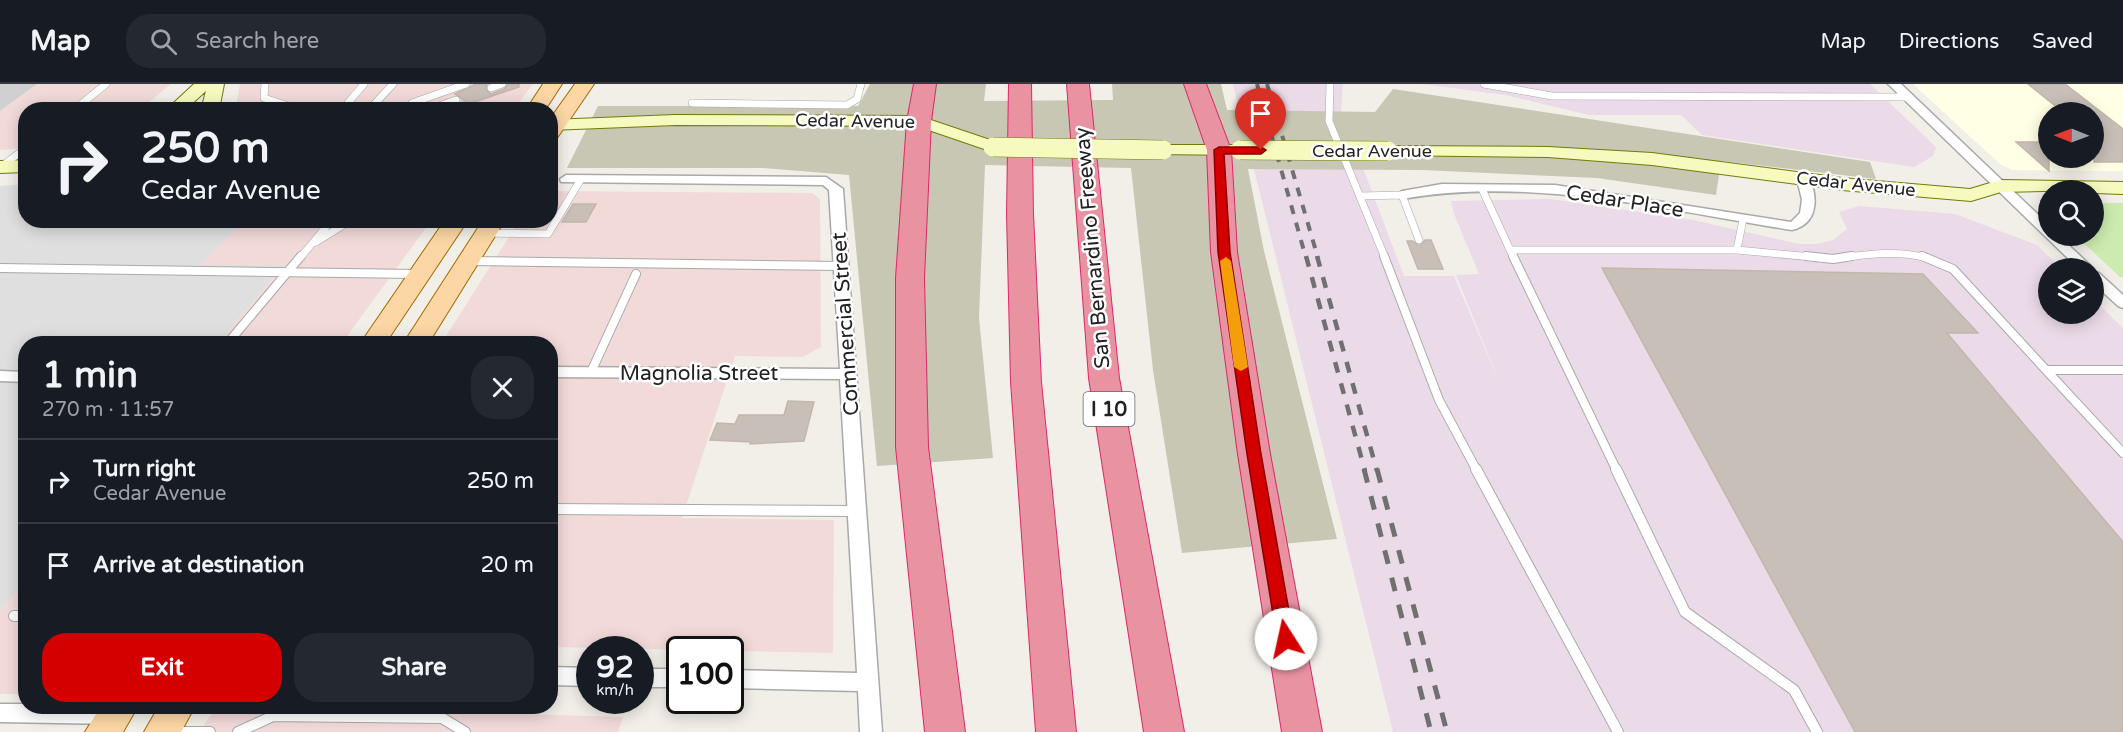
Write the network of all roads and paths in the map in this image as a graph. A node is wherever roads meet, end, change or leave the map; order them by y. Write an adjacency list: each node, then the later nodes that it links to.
1 (106, 84): 23 (lane)
2 (204, 84): 24 (main road)
3 (216, 84): 25 (main road)
4 (265, 84): 26 (lane)
5 (364, 84): 27 (lane)
6 (393, 84): 28 (lane)
7 (466, 84): 29 (lane)
8 (502, 84): 19 (lane); 20 (lane)
9 (553, 84): 31 (main road)
10 (585, 84): 33 (main road)
11 (861, 84): 32 (lane)
12 (925, 84): 34 (highway)
13 (1020, 84): 96 (highway)
14 (1078, 84): 97 (highway, San Bernardino Freeway / I 10)
15 (1195, 84): 36 (highway)
16 (1330, 84): 46 (lane)
17 (1484, 84): 21 (lane)
18 (1894, 84): 21 (street)
19 (491, 85)
20 (498, 93)
21 (1908, 97): 42 (street)
22 (454, 98): 30 (lane)
23 (84, 102)
24 (183, 102)
25 (212, 102)
26 (276, 102)
27 (349, 102)
28 (377, 102)
29 (415, 102)
30 (446, 102)
31 (541, 102)
32 (692, 103)
33 (558, 121)
34 (919, 121): 35 (main road, Cedar Avenue); 36 (main road, Cedar Avenue, bridge); 95 (highway)
35 (558, 128)
36 (1229, 150): 41 (main road, Cedar Avenue, bridge); 98 (highway)
37 (18, 154): 39 (lane)
38 (18, 166): 39 (main road)
39 (1, 167)
40 (574, 179): 47 (lane); 63 (street, Commercial Street)
41 (1803, 179): 42 (main road, Cedar Avenue); 48 (street, Cedar Place)
42 (2000, 186): 43 (main road, Cedar Avenue); 49 (street)
43 (2123, 188)
44 (1482, 189): 45 (street, Cedar Place); 48 (street, Cedar Place); 59 (lane)
45 (1402, 195): 46 (lane); 56 (lane)
46 (1361, 196): 99 (lane)
47 (558, 213)
48 (1743, 219): 60 (lane)
49 (2038, 222)
50 (325, 228): 57 (lane)
51 (338, 228): 57 (lane)
52 (452, 228): 66 (main road)
53 (489, 228): 62 (main road)
54 (498, 228): 55 (lane)
55 (551, 228)
56 (1419, 240)
57 (313, 243): 65 (lane)
58 (2063, 246): 61 (street)
59 (1510, 250): 60 (lane); 100 (lane)
60 (1737, 250): 73 (lane)
61 (2075, 258)
62 (467, 261): 63 (lane); 72 (main road)
63 (841, 266): 77 (street, Commercial Street)
64 (0, 268): 65 (lane)
65 (288, 272): 66 (lane); 70 (lane)
66 (420, 274): 71 (main road)
67 (636, 274): 76 (lane)
68 (2104, 285): 69 (street)
69 (2123, 303)
70 (234, 336)
71 (377, 336)
72 (420, 336)
73 (2046, 370): 74 (lane); 80 (lane)
74 (2123, 370)
75 (558, 372): 76 (street, Magnolia Street)
76 (591, 372): 77 (street, Magnolia Street)
77 (848, 374): 82 (street, Commercial Street)
78 (0, 376): 79 (street)
79 (18, 377)
80 (2123, 453)
81 (558, 509): 82 (lane)
82 (857, 511): 86 (street, Commercial Street)
83 (558, 676): 84 (street)
84 (576, 677)
85 (744, 680): 86 (street)
86 (867, 682): 94 (street, Commercial Street)
87 (0, 714): 89 (street)
88 (173, 714): 90 (main road)
89 (113, 718)
90 (162, 732): 91 (lane)
91 (210, 732)
92 (238, 732): 93 (lane)
93 (465, 732)
94 (871, 732)
95 (945, 732)
96 (1056, 732)
97 (1164, 732)
98 (1302, 732)
99 (1618, 732)
100 (1817, 732)

